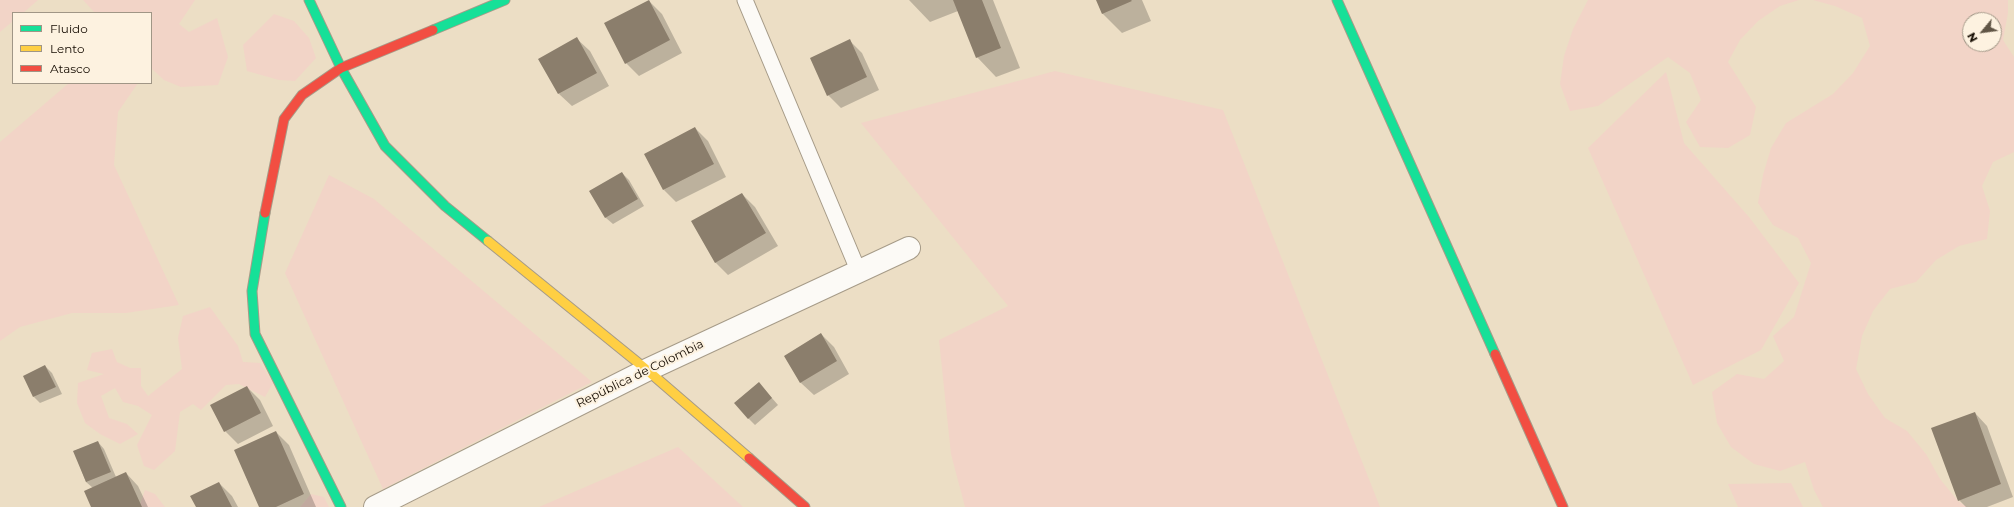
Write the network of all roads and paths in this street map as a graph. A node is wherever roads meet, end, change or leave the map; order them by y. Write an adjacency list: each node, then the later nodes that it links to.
1 (309, 0): 5 (street)
2 (505, 0): 5 (street)
3 (745, 0): 7 (lane)
4 (1337, 0): 12 (street)
5 (341, 68): 8 (street); 9 (street)
6 (909, 248): 7 (street, República de Colombia)
7 (858, 270): 8 (street, República de Colombia)
8 (647, 370): 10 (street, República de Colombia); 11 (street)
9 (341, 507)
10 (375, 507)
11 (805, 507)
12 (1563, 507)

